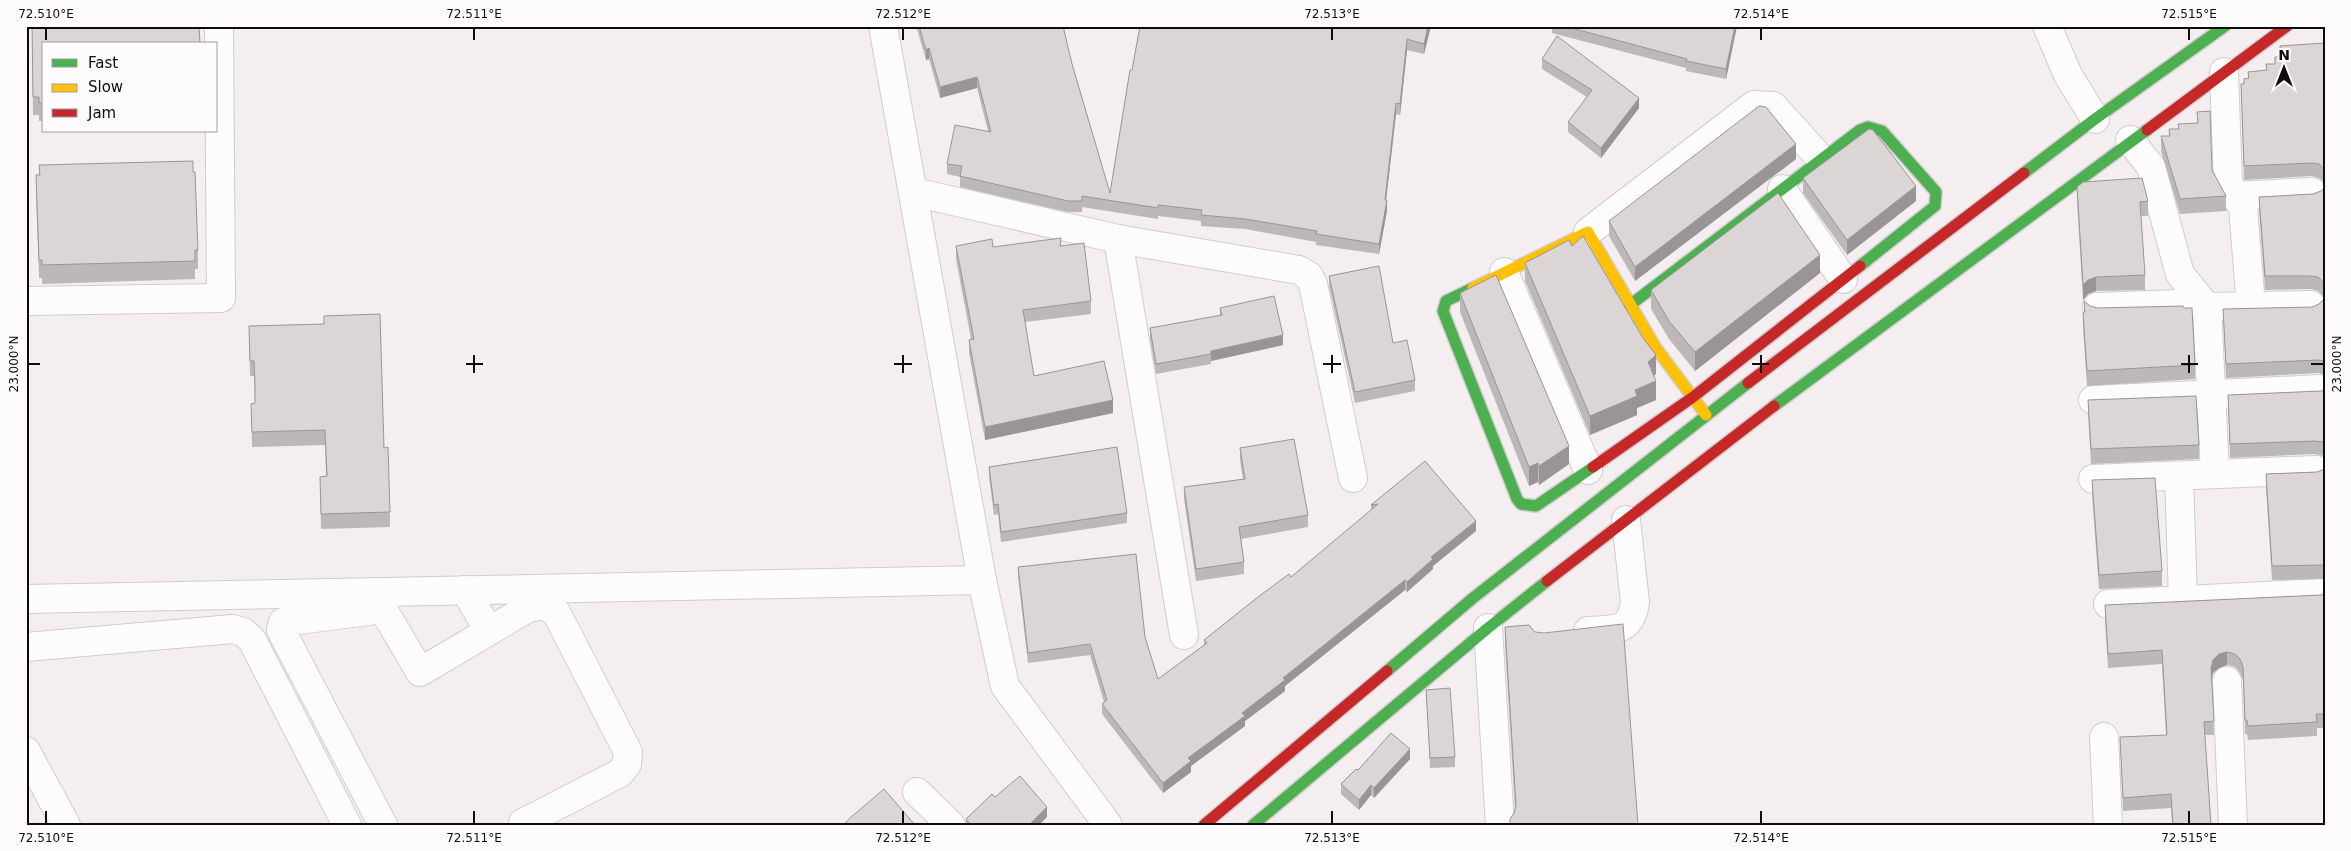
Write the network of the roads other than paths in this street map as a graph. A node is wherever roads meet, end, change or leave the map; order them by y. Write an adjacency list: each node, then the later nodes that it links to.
1 (220, 26): 17 (street)
2 (883, 26): 10 (street)
3 (2047, 26): 7 (street)
4 (2225, 26): 7 (street)
5 (2287, 26): 6 (street)
6 (2224, 72): 7 (street); 12 (street)
7 (2114, 124): 19 (street); 27 (street); 34 (street)
8 (1821, 159): 9 (street); 13 (street); 16 (street)
9 (1782, 189): 16 (street); 18 (street)
10 (914, 192): 14 (street); 35 (street)
11 (2312, 192): 12 (street)
12 (2235, 196): 21 (street)
13 (1588, 232): 15 (street); 18 (street)
14 (1118, 239): 32 (street); 46 (street)
15 (1504, 272): 28 (street); 28 (street)
16 (1843, 279): 25 (street)
17 (26, 301)
18 (1630, 305): 25 (street)
19 (2205, 305): 21 (street); 22 (street); 24 (street)
20 (2311, 305): 21 (street)
21 (2251, 306)
22 (2097, 307)
23 (2320, 389): 24 (street)
24 (2211, 394): 26 (street); 30 (street)
25 (1692, 398): 27 (street); 28 (street)
26 (2093, 400)
27 (1706, 415): 59 (street)
28 (1588, 470)
29 (2316, 470): 30 (street)
30 (2215, 474): 31 (street)
31 (2179, 476): 33 (street); 41 (street)
32 (1352, 478)
33 (2093, 480)
34 (1626, 520): 43 (street); 45 (street)
35 (982, 580): 36 (street); 58 (street)
36 (466, 590): 40 (street); 44 (street)
37 (2320, 593): 41 (street)
38 (110, 596): 39 (street); 40 (street); 47 (street)
39 (26, 599)
40 (379, 600): 44 (street); 56 (street)
41 (2183, 600): 42 (street)
42 (2108, 604)
43 (1488, 628): 60 (street); 61 (street)
44 (489, 631): 53 (street)
45 (1561, 634)
46 (1184, 635)
47 (120, 639): 48 (street); 55 (street)
48 (26, 647)
49 (2227, 681): 63 (street)
50 (2104, 737): 62 (street)
51 (26, 751): 54 (street)
52 (917, 792): 57 (street)
53 (522, 824)
54 (66, 825)
55 (347, 825)
56 (383, 825)
57 (951, 825)
58 (1108, 825)
59 (1204, 825)
60 (1253, 825)
61 (1500, 825)
62 (2108, 825)
63 (2233, 825)

